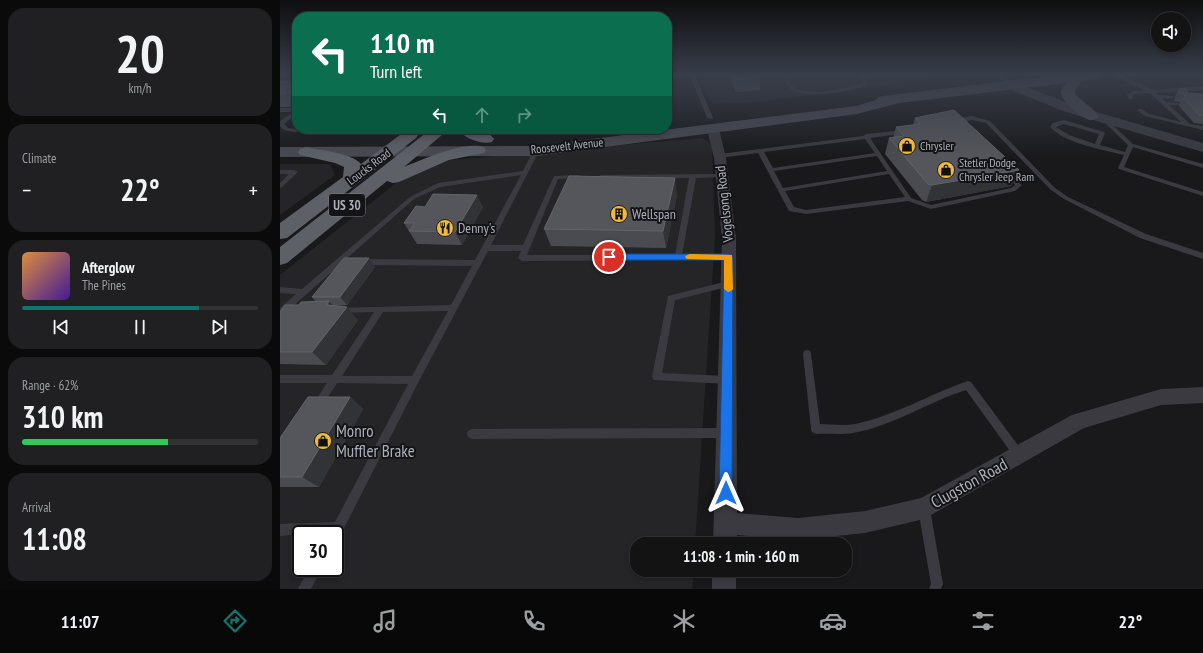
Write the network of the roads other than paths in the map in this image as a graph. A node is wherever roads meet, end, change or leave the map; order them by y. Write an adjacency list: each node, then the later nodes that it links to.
1 (703, 102): 21 (lane)
2 (833, 102): 21 (main road, Roosevelt Avenue)
3 (885, 102): 21 (main road, Roosevelt Avenue)
4 (1051, 102): 17 (street)
5 (1075, 102): 17 (main road)
6 (1164, 103): 7 (lane); 12 (lane)
7 (1177, 104)
8 (280, 110): 9 (lane)
9 (292, 110)
10 (1140, 110): 18 (lane)
11 (1153, 110): 18 (lane)
12 (1171, 110): 13 (lane); 15 (lane)
13 (1183, 111)
14 (292, 116): 26 (lane)
15 (1178, 116): 16 (lane); 23 (lane)
16 (1188, 116)
17 (1098, 118): 38 (lane); 41 (street)
18 (1159, 118): 23 (lane)
19 (952, 121): 22 (lane); 24 (lane); 68 (lane)
20 (672, 123): 21 (main road, Roosevelt Avenue)
21 (712, 123): 27 (main road, Roosevelt Avenue); 49 (street, Vogelsong Road)
22 (945, 123)
23 (1188, 125): 25 (lane)
24 (958, 127)
25 (1203, 128)
26 (280, 129): 28 (lane); 30 (main road, Roosevelt Avenue)
27 (672, 129)
28 (292, 130)
29 (915, 130): 36 (lane)
30 (292, 131)
31 (318, 134): 39 (main road, Roosevelt Avenue)
32 (423, 134): 37 (main road, Roosevelt Avenue); 39 (highway, Loucks Road / US 30)
33 (473, 134): 37 (highway)
34 (574, 134): 37 (main road, Roosevelt Avenue)
35 (643, 134): 43 (main road, Roosevelt Avenue)
36 (866, 136): 42 (lane); 47 (lane)
37 (482, 144): 39 (main road, Roosevelt Avenue); 43 (main road, Roosevelt Avenue); 61 (highway)
38 (1131, 145): 48 (lane); 50 (lane)
39 (409, 146): 46 (main road, Roosevelt Avenue); 61 (highway, Loucks Road / US 30)
40 (1097, 146): 40 (lane); 48 (lane)
41 (1203, 148)
42 (760, 150): 49 (lane); 52 (lane)
43 (536, 151): 54 (lane)
44 (280, 152): 45 (main road, Roosevelt Avenue)
45 (306, 152): 46 (main road, Roosevelt Avenue); 61 (highway)
46 (389, 152): 61 (highway, Loucks Road / US 30)
47 (879, 154): 52 (lane); 55 (lane)
48 (1127, 154): 63 (lane)
49 (720, 156): 57 (street, Vogelsong Road)
50 (1203, 166)
51 (1002, 169): 64 (lane)
52 (771, 170): 62 (lane)
53 (280, 172): 60 (lane)
54 (526, 172): 66 (lane); 72 (lane)
55 (890, 172): 62 (lane); 64 (lane)
56 (693, 176): 57 (lane); 59 (lane); 69 (lane)
57 (722, 176): 70 (street, Vogelsong Road)
58 (586, 177): 67 (lane)
59 (594, 177)
60 (280, 186)
61 (357, 186): 65 (highway, Loucks Road / US 30); 71 (highway, Loucks Road / US 30)
62 (781, 190): 64 (lane)
63 (1203, 194)
64 (909, 199)
65 (280, 233)
66 (485, 248): 67 (lane); 73 (lane)
67 (526, 248): 69 (lane)
68 (1203, 256)
69 (678, 257): 70 (lane)
70 (729, 257): 74 (street, Vogelsong Road)
71 (280, 258)
72 (338, 262): 73 (lane); 76 (lane)
73 (477, 264): 77 (lane)
74 (728, 284): 86 (street, Vogelsong Road); 86 (lane)
75 (280, 290): 76 (lane)
76 (303, 292): 81 (lane)
77 (453, 308): 78 (lane); 85 (lane)
78 (381, 309): 79 (lane); 84 (lane)
79 (328, 310)
80 (297, 311): 81 (lane)
81 (281, 312)
82 (807, 354): 91 (lane)
83 (280, 379): 84 (lane)
84 (334, 379): 85 (lane); 88 (lane)
85 (415, 380): 94 (lane)
86 (727, 380): 89 (street, Vogelsong Road)
87 (1203, 395): 91 (street, Clugston Road)
88 (309, 417)
89 (726, 433): 90 (lane); 93 (street, Vogelsong Road)
90 (472, 434)
91 (1019, 455): 92 (street, Clugston Road)
92 (924, 508): 93 (street, Clugston Road); 102 (lane)
93 (725, 523): 97 (street, Vogelsong Road)
94 (340, 525)
95 (280, 530): 96 (lane)
96 (292, 530)
97 (725, 537)
98 (311, 577): 100 (lane)
99 (724, 577): 101 (street)
100 (304, 589)
101 (724, 589)
102 (935, 589)

